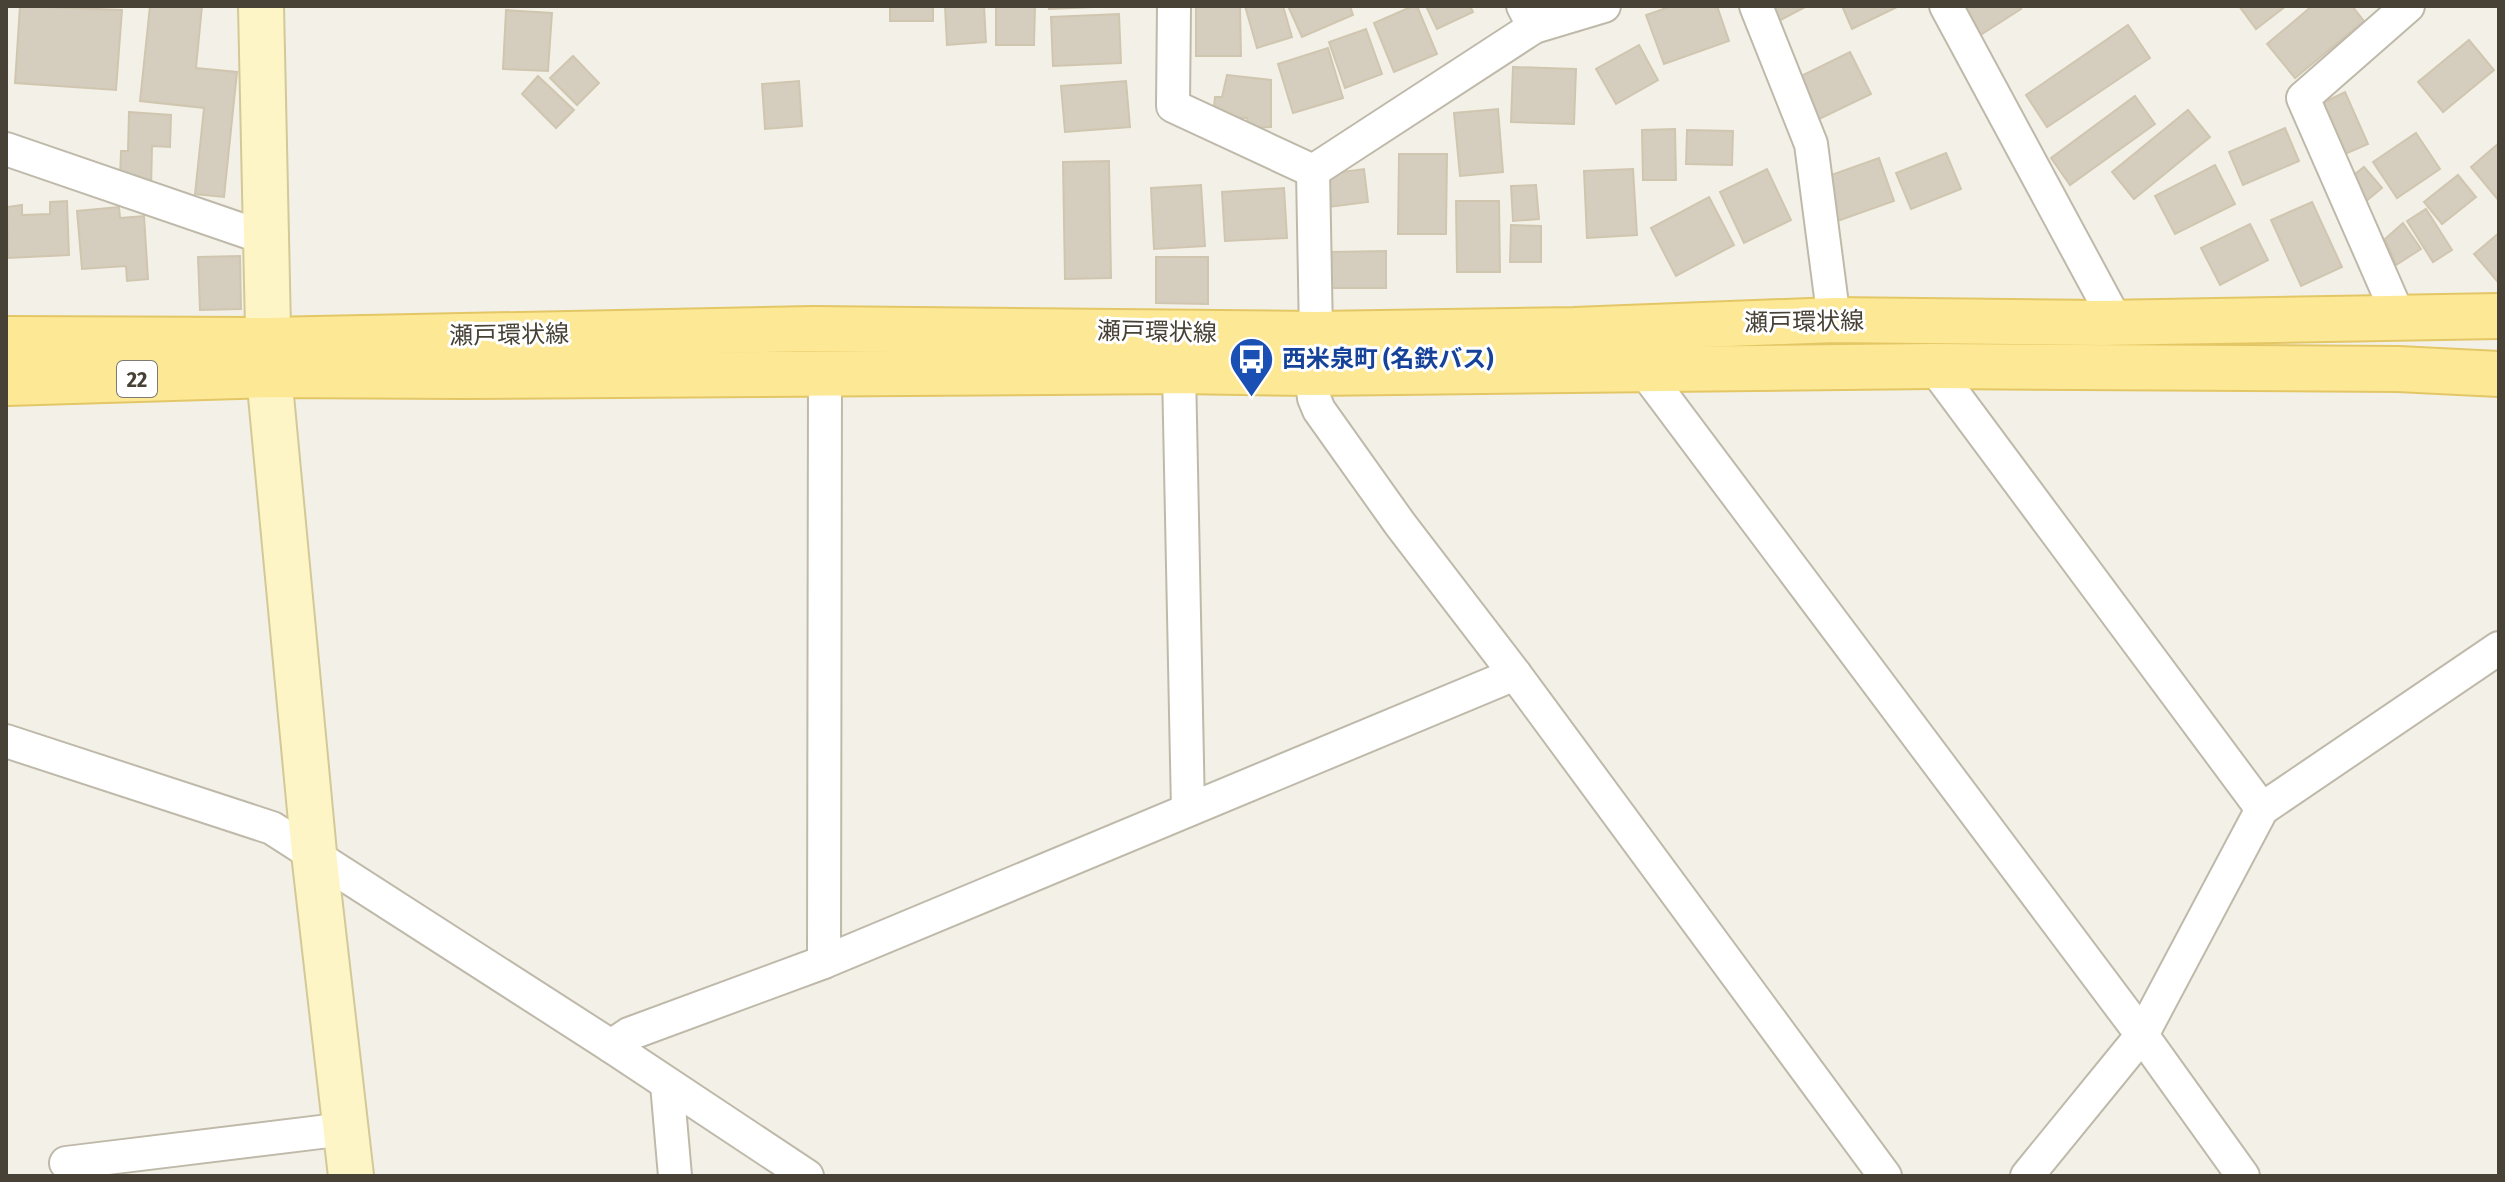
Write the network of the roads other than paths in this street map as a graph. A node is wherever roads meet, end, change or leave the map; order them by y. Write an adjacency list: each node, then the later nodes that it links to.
1 (261, 6): 10 (street)
2 (1174, 6): 9 (street)
3 (1604, 6): 7 (street)
4 (1756, 6): 13 (street)
5 (1946, 6): 14 (street)
6 (2408, 6): 12 (street)
7 (1529, 16): 9 (street)
8 (6, 149): 10 (street)
9 (1313, 171): 16 (street)
10 (268, 239): 17 (street)
11 (2499, 316): 12 (main road, 瀬戸環状線 / 22)
12 (2399, 317): 14 (main road, 瀬戸環状線 / 22)
13 (1834, 320): 14 (main road, 瀬戸環状線 / 22); 16 (main road, 瀬戸環状線 / 22)
14 (2117, 323)
15 (6, 339): 17 (main road, 瀬戸環状線 / 22)
16 (1313, 354): 17 (main road, 瀬戸環状線 / 22); 19 (main road, 瀬戸環状線 / 22); 20 (main road, 瀬戸環状線 / 22); 25 (street)
17 (268, 357): 21 (main road, 瀬戸環状線 / 22); 23 (main road, 瀬戸環状線 / 22); 29 (street)
18 (1933, 366): 19 (main road, 瀬戸環状線 / 22); 22 (main road, 瀬戸環状線 / 22); 27 (street)
19 (1642, 368): 31 (street)
20 (1179, 371): 21 (main road, 瀬戸環状線 / 22); 28 (street)
21 (825, 373): 30 (street)
22 (2499, 374)
23 (6, 383)
24 (2499, 648): 27 (street)
25 (1515, 674): 28 (street); 39 (street)
26 (6, 741): 29 (street)
27 (2262, 809): 31 (street)
28 (1188, 810): 30 (street)
29 (314, 853): 32 (street); 34 (street)
30 (824, 962): 32 (street)
31 (2142, 1035): 40 (street); 41 (street)
32 (611, 1046): 33 (street)
33 (667, 1084): 37 (street); 38 (street)
34 (345, 1129): 35 (street); 36 (street)
35 (66, 1163)
36 (351, 1176)
37 (675, 1176)
38 (807, 1176)
39 (1885, 1176)
40 (2027, 1176)
41 (2243, 1176)

